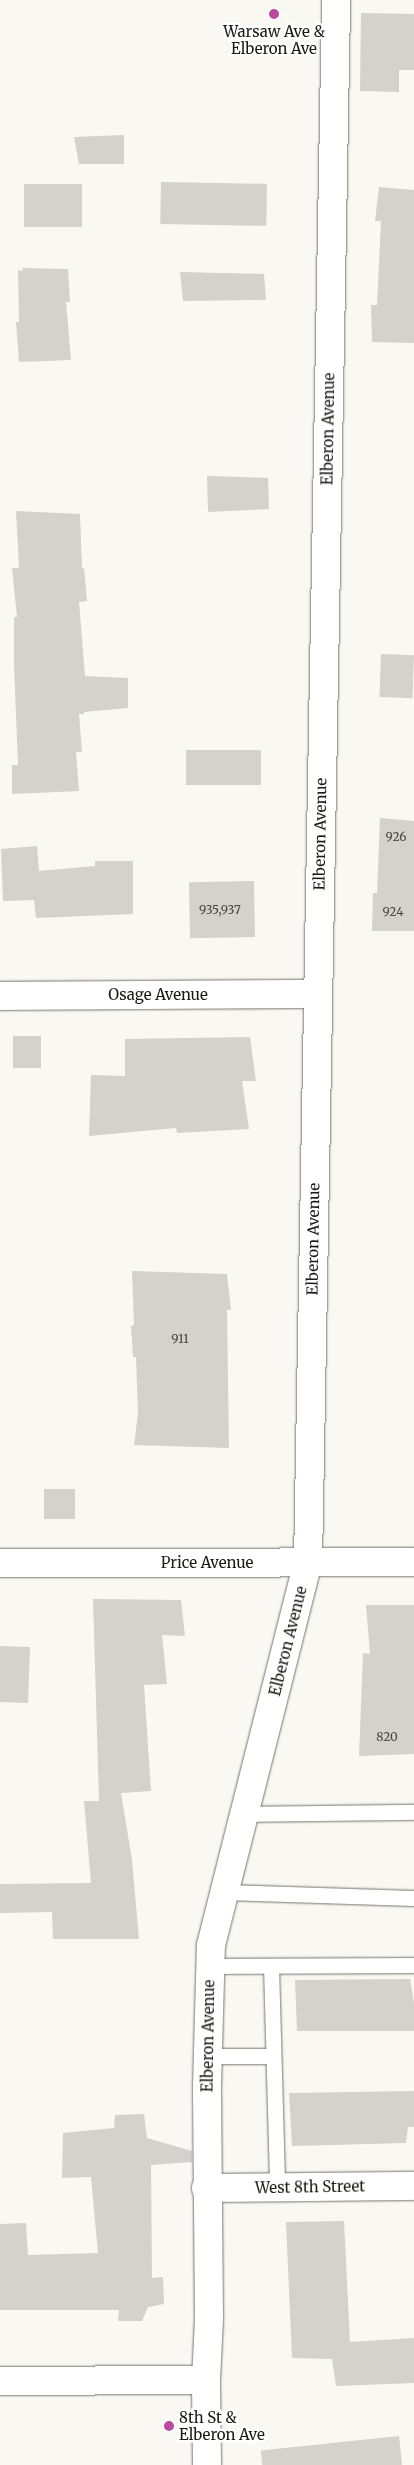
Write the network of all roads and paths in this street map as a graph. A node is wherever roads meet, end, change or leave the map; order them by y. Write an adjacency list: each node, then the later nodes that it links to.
1 (336, 0): 2 (street, Elberon Avenue)
2 (317, 994): 3 (street, Osage Avenue); 6 (street, Elberon Avenue)
3 (0, 996)
4 (414, 1562): 6 (street, Price Avenue)
5 (0, 1563): 6 (street, Price Avenue)
6 (308, 1563): 8 (street, Elberon Avenue)
7 (414, 1812): 8 (lane)
8 (244, 1814): 9 (street, Elberon Avenue)
9 (224, 1892): 10 (lane); 12 (street, Elberon Avenue)
10 (414, 1898)
11 (414, 1965): 13 (lane)
12 (210, 1966): 13 (lane); 14 (street, Elberon Avenue)
13 (271, 1966): 15 (lane)
14 (207, 2056): 15 (lane); 18 (street, Elberon Avenue)
15 (272, 2056): 17 (lane)
16 (414, 2186): 17 (street, West 8th Street)
17 (277, 2187): 18 (street, West 8th Street)
18 (206, 2188): 19 (street, Elberon Avenue)
19 (206, 2380): 20 (street); 21 (street, Elberon Avenue)
20 (0, 2381)
21 (207, 2465)

